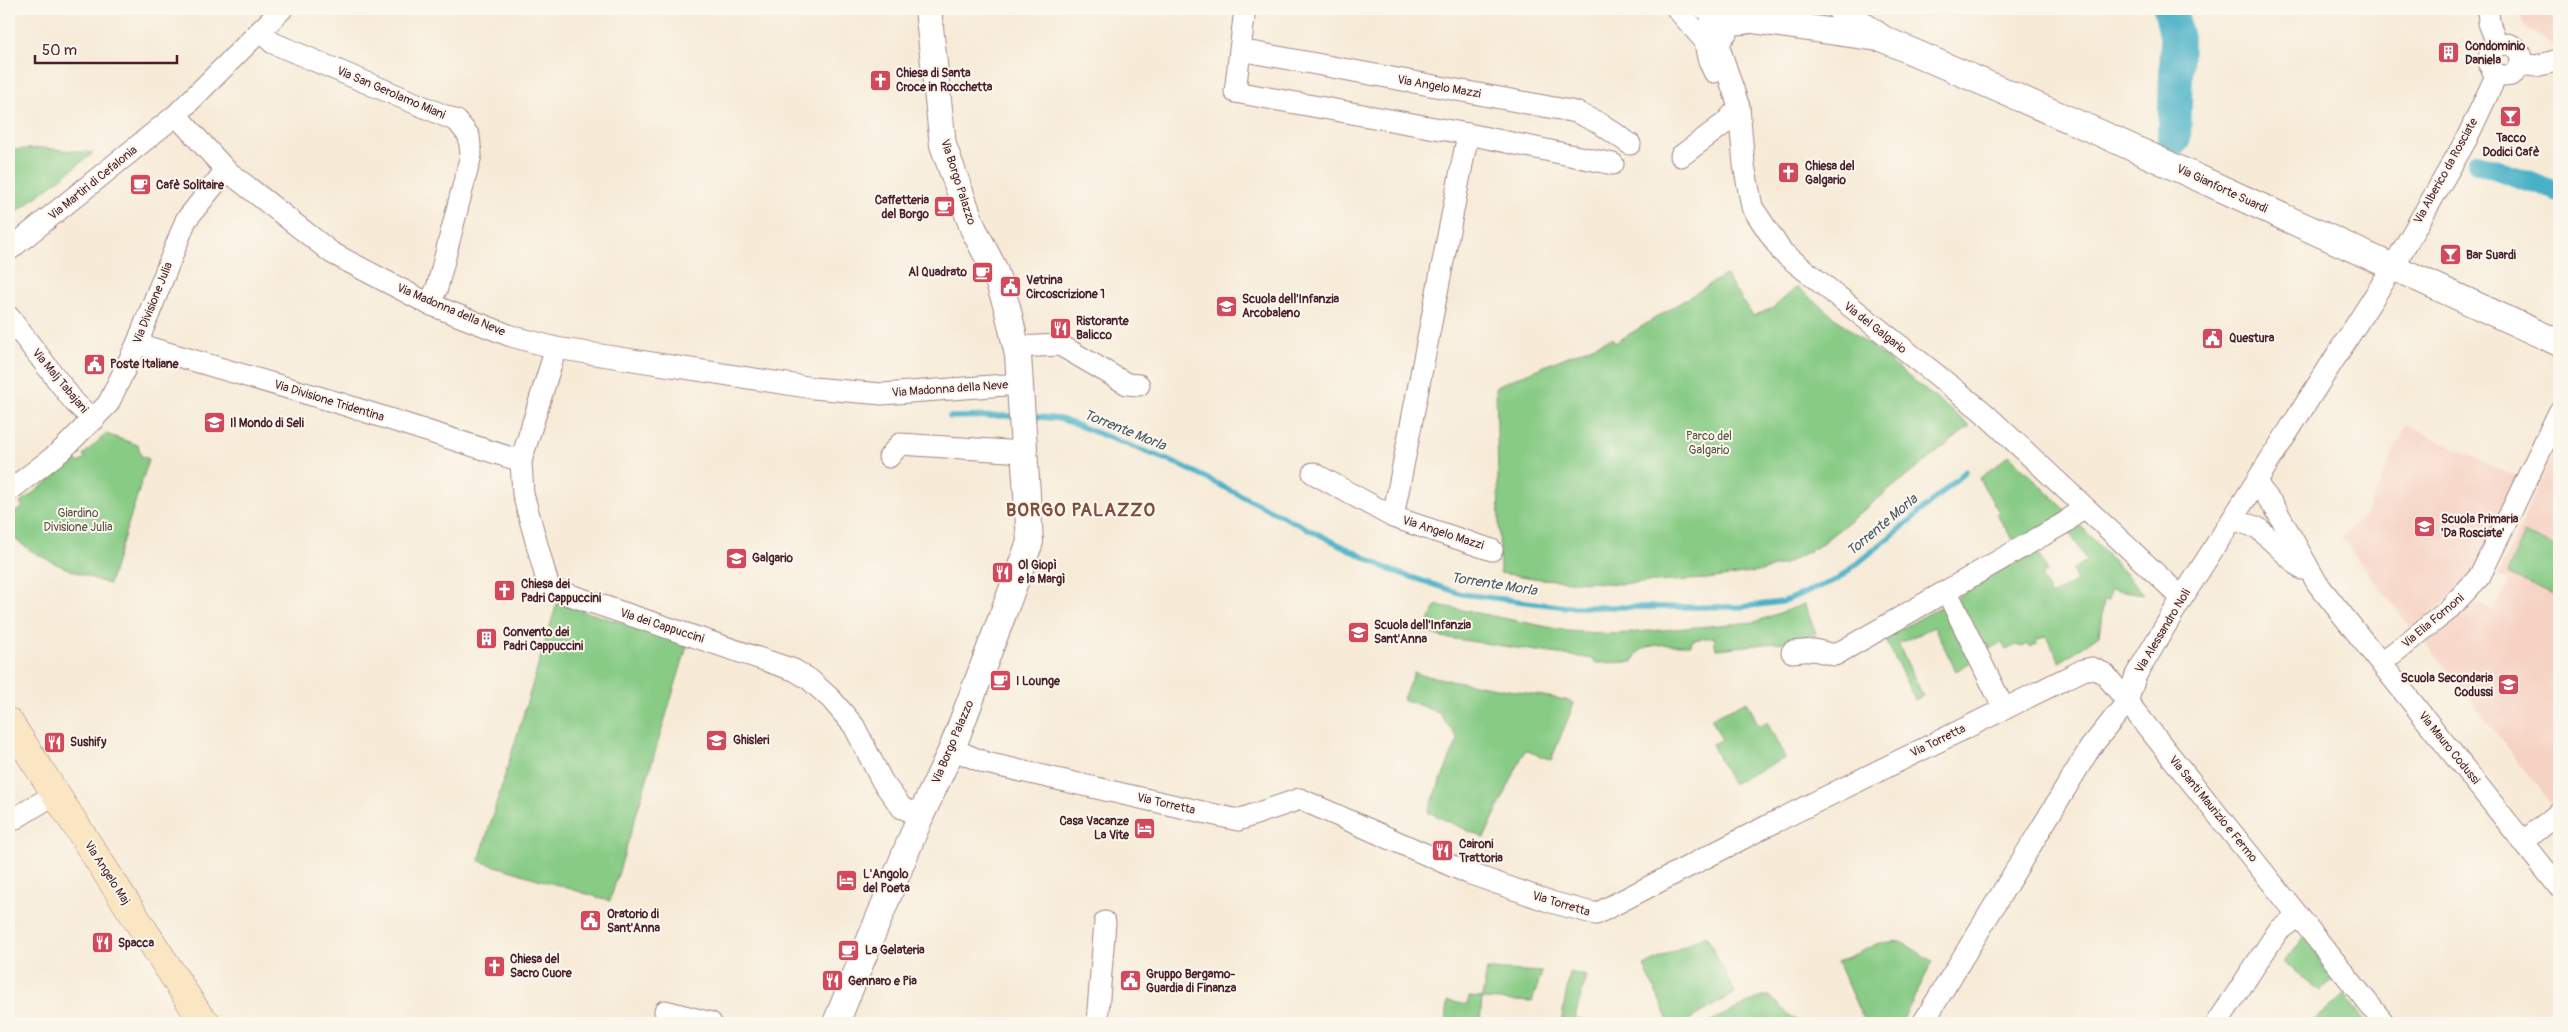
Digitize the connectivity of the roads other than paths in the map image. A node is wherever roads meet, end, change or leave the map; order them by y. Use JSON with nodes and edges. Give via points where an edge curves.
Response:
{"nodes":[{"id":1,"x":282,"y":9,"type":"edge"},
{"id":2,"x":928,"y":9,"type":"edge"},
{"id":3,"x":1245,"y":9,"type":"edge"},
{"id":4,"x":1677,"y":9,"type":"edge"},
{"id":5,"x":1840,"y":9,"type":"edge"},
{"id":6,"x":2488,"y":9,"type":"edge"},
{"id":7,"x":1731,"y":13,"type":"edge"},
{"id":8,"x":260,"y":31,"type":"junction"},
{"id":9,"x":1883,"y":39,"type":"junction"},
{"id":10,"x":1704,"y":40,"type":"junction"},
{"id":11,"x":2498,"y":46,"type":"junction"},
{"id":12,"x":1240,"y":50,"type":"junction"},
{"id":13,"x":2559,"y":60,"type":"edge"},
{"id":14,"x":2520,"y":64,"type":"junction"},
{"id":15,"x":2497,"y":74,"type":"junction"},
{"id":16,"x":1739,"y":107,"type":"junction"},
{"id":17,"x":176,"y":115,"type":"junction"},
{"id":18,"x":1468,"y":134,"type":"junction"},
{"id":19,"x":1630,"y":144,"type":"dead end"},
{"id":20,"x":1681,"y":156,"type":"dead end"},
{"id":21,"x":1613,"y":164,"type":"dead end"},
{"id":22,"x":226,"y":170,"type":"junction"},
{"id":23,"x":9,"y":250,"type":"edge"},
{"id":24,"x":2393,"y":267,"type":"junction"},
{"id":25,"x":429,"y":304,"type":"junction"},
{"id":26,"x":9,"y":317,"type":"edge"},
{"id":27,"x":2559,"y":343,"type":"edge"},
{"id":28,"x":137,"y":344,"type":"junction"},
{"id":29,"x":1016,"y":347,"type":"junction"},
{"id":30,"x":556,"y":348,"type":"junction"},
{"id":31,"x":1139,"y":385,"type":"dead end"},
{"id":32,"x":1020,"y":388,"type":"junction"},
{"id":33,"x":2559,"y":412,"type":"edge"},
{"id":34,"x":94,"y":420,"type":"junction"},
{"id":35,"x":1023,"y":446,"type":"junction"},
{"id":36,"x":889,"y":457,"type":"dead end"},
{"id":37,"x":521,"y":461,"type":"junction"},
{"id":38,"x":1313,"y":473,"type":"dead end"},
{"id":39,"x":2256,"y":484,"type":"junction"},
{"id":40,"x":9,"y":491,"type":"edge"},
{"id":41,"x":2083,"y":507,"type":"junction"},
{"id":42,"x":1393,"y":517,"type":"junction"},
{"id":43,"x":2233,"y":519,"type":"junction"},
{"id":44,"x":1492,"y":550,"type":"dead end"},
{"id":45,"x":2317,"y":583,"type":"junction"},
{"id":46,"x":1947,"y":592,"type":"junction"},
{"id":47,"x":2182,"y":598,"type":"junction"},
{"id":48,"x":1792,"y":652,"type":"dead end"},
{"id":49,"x":2381,"y":663,"type":"junction"},
{"id":50,"x":2126,"y":702,"type":"junction"},
{"id":51,"x":2004,"y":709,"type":"junction"},
{"id":52,"x":9,"y":722,"type":"edge"},
{"id":53,"x":952,"y":749,"type":"junction"},
{"id":54,"x":56,"y":794,"type":"junction"},
{"id":55,"x":2559,"y":813,"type":"edge"},
{"id":56,"x":921,"y":815,"type":"junction"},
{"id":57,"x":9,"y":822,"type":"edge"},
{"id":58,"x":2524,"y":841,"type":"junction"},
{"id":59,"x":2559,"y":887,"type":"edge"},
{"id":60,"x":2298,"y":916,"type":"junction"},
{"id":61,"x":1105,"y":922,"type":"dead end"},
{"id":62,"x":665,"y":1011,"type":"dead end"},
{"id":63,"x":201,"y":1021,"type":"edge"},
{"id":64,"x":711,"y":1023,"type":"edge"},
{"id":65,"x":836,"y":1023,"type":"edge"},
{"id":66,"x":1097,"y":1023,"type":"edge"},
{"id":67,"x":1923,"y":1023,"type":"edge"},
{"id":68,"x":2217,"y":1023,"type":"edge"},
{"id":69,"x":2384,"y":1023,"type":"edge"}],
"edges":[{"from":1,"to":8,"type":"street"},
{"from":2,"to":29,"type":"street","name":"Via Borgo Palazzo","via":[[943,145],[973,228],[994,269]]},
{"from":3,"to":12,"type":"street"},
{"from":4,"to":10,"type":"street"},
{"from":5,"to":9,"type":"street","name":"Via Gianforte Suardi"},
{"from":6,"to":11,"type":"street","via":[[2489,23]]},
{"from":7,"to":9,"type":"street","name":"Via Gianforte Suardi"},
{"from":7,"to":10,"type":"street"},
{"from":7,"to":16,"type":"street","name":"Via del Galgario","via":[[1720,41],[1720,50]]},
{"from":8,"to":17,"type":"street"},
{"from":8,"to":25,"type":"street","name":"Via San Gerolamo Miani","via":[[273,43],[457,121],[469,136],[471,155],[437,288]]},
{"from":9,"to":24,"type":"street","name":"Via Gianforte Suardi"},
{"from":10,"to":16,"type":"street","via":[[1713,71]]},
{"from":11,"to":14,"type":"street","via":[[2512,46],[2520,57]]},
{"from":11,"to":15,"type":"street","via":[[2489,56],[2489,63]]},
{"from":12,"to":18,"type":"street","via":[[1234,92]]},
{"from":12,"to":19,"type":"street","name":"Via Angelo Mazzi","via":[[1576,112]]},
{"from":13,"to":14,"type":"street","via":[[2536,66]]},
{"from":14,"to":15,"type":"street","via":[[2511,74]]},
{"from":15,"to":24,"type":"street","name":"Via Alberico da Rosciate","via":[[2466,140]]},
{"from":16,"to":20,"type":"street","via":[[1725,123]]},
{"from":16,"to":41,"type":"street","name":"Via del Galgario","via":[[1744,166],[1752,207],[1782,252],[1982,411]]},
{"from":17,"to":22,"type":"street","name":"Via Madonna della Neve"},
{"from":17,"to":23,"type":"street","name":"Via Martiri di Cefalonia"},
{"from":18,"to":21,"type":"street"},
{"from":18,"to":42,"type":"street","name":"Via Angelo Mazzi"},
{"from":22,"to":25,"type":"street","name":"Via Madonna della Neve","via":[[332,253]]},
{"from":22,"to":28,"type":"street","name":"Via Divisione Julia","via":[[186,220]]},
{"from":24,"to":27,"type":"street","name":"Via Gianforte Suardi"},
{"from":24,"to":39,"type":"street","name":"Via Alessandro Noli"},
{"from":25,"to":30,"type":"street","name":"Via Madonna della Neve","via":[[511,336]]},
{"from":26,"to":34,"type":"street","name":"Via Malj Tabajani","via":[[75,403]]},
{"from":28,"to":34,"type":"street","name":"Via Divisione Julia","via":[[108,404]]},
{"from":28,"to":37,"type":"street","name":"Via Divisione Tridentina"},
{"from":29,"to":31,"type":"street","via":[[1060,345],[1128,384]]},
{"from":29,"to":32,"type":"street","name":"Via Borgo Palazzo"},
{"from":30,"to":32,"type":"street","name":"Via Madonna della Neve","via":[[813,388],[882,394]]},
{"from":30,"to":37,"type":"street","name":"Via dei Cappuccini"},
{"from":32,"to":35,"type":"street","name":"Via Borgo Palazzo"},
{"from":33,"to":49,"type":"street","name":"Via Elia Fornoni","via":[[2480,576],[2446,612]]},
{"from":34,"to":40,"type":"street","name":"Via Divisione Julia","via":[[61,451]]},
{"from":35,"to":36,"type":"street","via":[[900,444]]},
{"from":35,"to":53,"type":"street","name":"Via Borgo Palazzo","via":[[1030,542]]},
{"from":37,"to":56,"type":"street","name":"Via dei Cappuccini","via":[[523,494],[549,588],[786,667],[809,678],[854,726],[882,781],[902,808]]},
{"from":38,"to":42,"type":"street","name":"Via Angelo Mazzi"},
{"from":39,"to":43,"type":"street","name":"Via Alessandro Noli"},
{"from":39,"to":45,"type":"street","name":"Via Mauro Codussi","via":[[2274,506]]},
{"from":41,"to":46,"type":"street","via":[[2066,522]]},
{"from":41,"to":47,"type":"street","name":"Via del Galgario"},
{"from":42,"to":44,"type":"street","name":"Via Angelo Mazzi"},
{"from":43,"to":45,"type":"street","via":[[2258,528]]},
{"from":43,"to":47,"type":"street","name":"Via Alessandro Noli"},
{"from":45,"to":49,"type":"street","name":"Via Mauro Codussi"},
{"from":46,"to":48,"type":"street","via":[[1835,656],[1814,650]]},
{"from":46,"to":51,"type":"street"},
{"from":47,"to":50,"type":"street","name":"Via Alessandro Noli","via":[[2136,675]]},
{"from":49,"to":58,"type":"street","name":"Via Mauro Codussi"},
{"from":50,"to":51,"type":"street","name":"Via Torretta","via":[[2105,674],[2092,668]]},
{"from":50,"to":60,"type":"street","name":"Via Santi Maurizio e Fermo"},
{"from":50,"to":67,"type":"street","name":"Via Alessandro Noli","via":[[2090,748]]},
{"from":51,"to":53,"type":"street","name":"Via Torretta","via":[[1596,914],[1468,873],[1300,799],[1238,820],[986,763]]},
{"from":52,"to":54,"type":"main road","name":"Via Angelo Maj"},
{"from":53,"to":56,"type":"street","name":"Via Borgo Palazzo"},
{"from":54,"to":57,"type":"street"},
{"from":54,"to":63,"type":"main road","name":"Via Angelo Maj"},
{"from":55,"to":58,"type":"street"},
{"from":56,"to":65,"type":"street","name":"Via Borgo Palazzo"},
{"from":58,"to":59,"type":"street","name":"Via Mauro Codussi"},
{"from":60,"to":68,"type":"street","via":[[2278,931]]},
{"from":60,"to":69,"type":"street","name":"Via Santi Maurizio e Fermo"},
{"from":61,"to":66,"type":"street"},
{"from":62,"to":64,"type":"street"}]}
